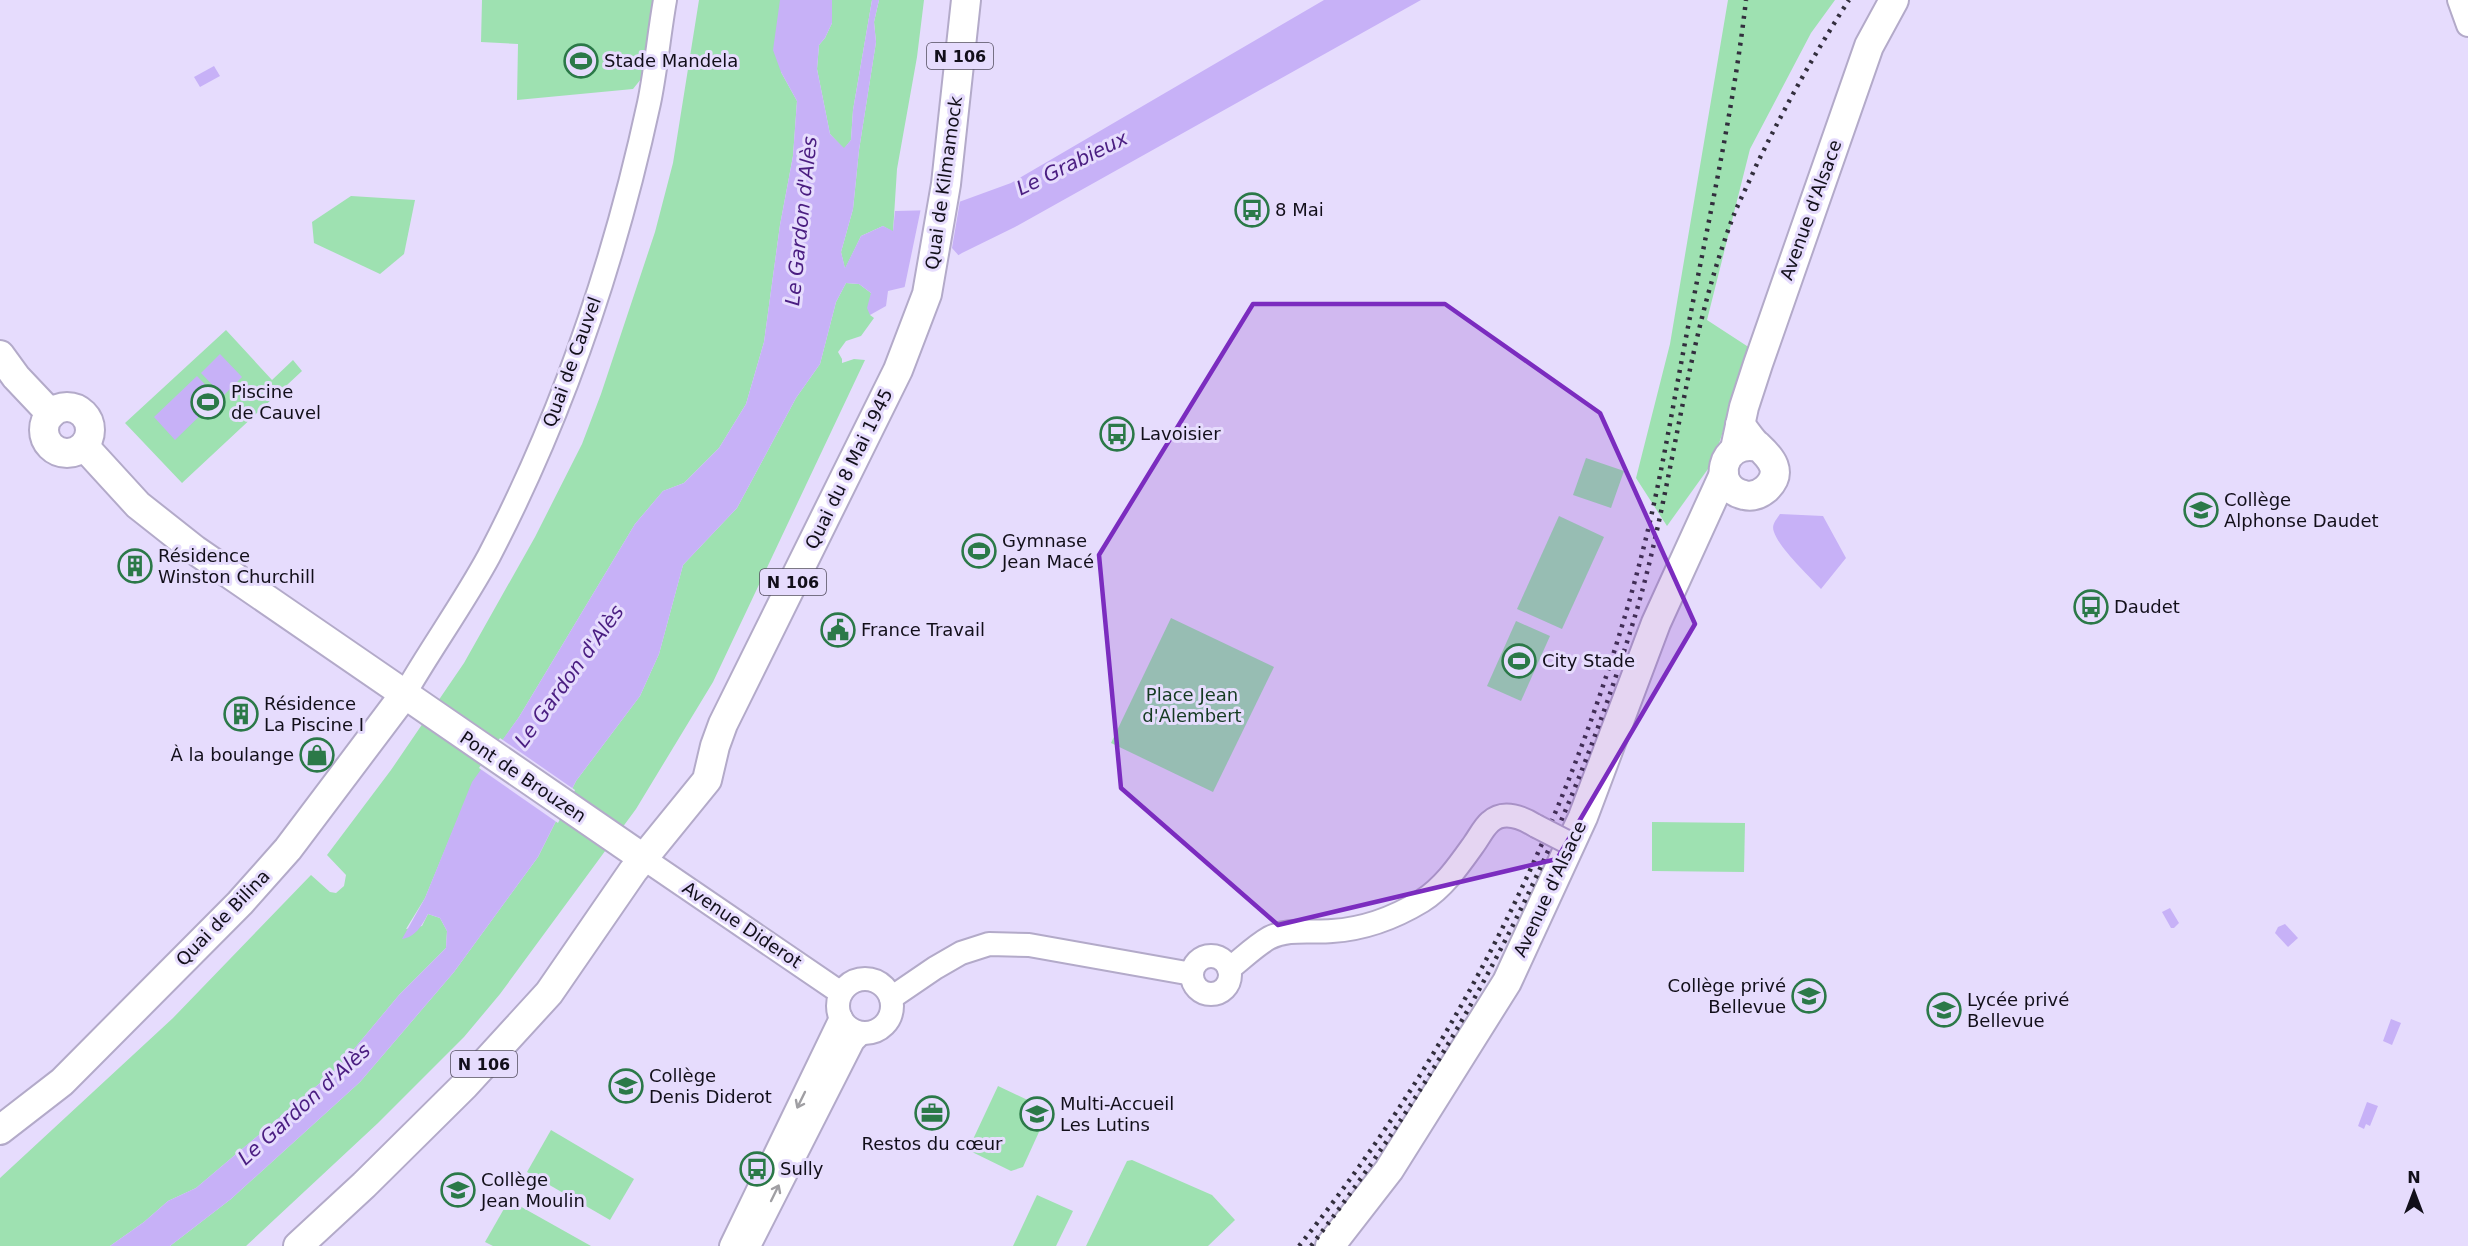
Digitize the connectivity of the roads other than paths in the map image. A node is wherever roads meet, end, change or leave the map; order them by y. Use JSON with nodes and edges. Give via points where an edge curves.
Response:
{"nodes":[{"id":1,"x":665,"y":0,"type":"edge"},
{"id":2,"x":966,"y":0,"type":"edge"},
{"id":3,"x":1894,"y":0,"type":"edge"},
{"id":4,"x":2459,"y":0,"type":"edge"},
{"id":5,"x":2468,"y":25,"type":"edge"},
{"id":6,"x":928,"y":287,"type":"joint"},
{"id":7,"x":0,"y":355,"type":"edge"},
{"id":8,"x":1744,"y":440,"type":"junction"},
{"id":9,"x":1723,"y":489,"type":"junction"},
{"id":10,"x":341,"y":651,"type":"junction"},
{"id":11,"x":411,"y":700,"type":"junction"},
{"id":12,"x":372,"y":737,"type":"junction"},
{"id":13,"x":1571,"y":844,"type":"junction"},
{"id":14,"x":633,"y":852,"type":"junction"},
{"id":15,"x":841,"y":993,"type":"junction"},
{"id":16,"x":891,"y":998,"type":"junction"},
{"id":17,"x":841,"y":1018,"type":"junction"},
{"id":18,"x":861,"y":1033,"type":"junction"},
{"id":19,"x":6,"y":1129,"type":"edge"},
{"id":20,"x":298,"y":1246,"type":"edge"},
{"id":21,"x":731,"y":1246,"type":"edge"},
{"id":22,"x":749,"y":1246,"type":"edge"},
{"id":23,"x":1330,"y":1246,"type":"edge"}],
"edges":[{"from":1,"to":11,"type":"street","name":"Quai de Cauvel","via":[[649,101],[626,196],[580,348],[561,399],[488,556]]},
{"from":2,"to":6,"type":"main road","name":"Quai de Kilmamock","number":"N 106","via":[[944,198]]},
{"from":3,"to":8,"type":"main road","name":"Avenue d'Alsace","via":[[1869,46],[1779,300],[1744,407]]},
{"from":4,"to":5,"type":"street"},
{"from":6,"to":14,"type":"main road","name":"Quai du 8 Mai 1945","number":"N 106","via":[[898,370],[723,724],[707,780]]},
{"from":7,"to":10,"type":"main road","name":"Pont de Brouzen","via":[[51,414],[44,432],[53,448],[66,453],[84,446],[138,505],[195,550]]},
{"from":8,"to":9,"type":"main road","name":"Avenue d'Alsace","via":[[1726,460]]},
{"from":8,"to":9,"type":"main road","via":[[1770,456],[1772,479],[1763,491],[1750,496]]},
{"from":9,"to":13,"type":"main road","name":"Avenue d'Alsace","via":[[1656,623]]},
{"from":10,"to":11,"type":"main road","name":"Pont de Brouzen"},
{"from":10,"to":12,"type":"main road","via":[[371,694]]},
{"from":11,"to":12,"type":"main road","name":"Quai de Bilina"},
{"from":11,"to":14,"type":"main road","name":"Pont de Brouzen"},
{"from":12,"to":19,"type":"main road","name":"Quai de Bilina","via":[[288,849],[240,903],[62,1082]]},
{"from":13,"to":16,"type":"street","bridge":true,"via":[[1520,816],[1491,821],[1455,871],[1430,896],[1371,925],[1298,931],[1269,938],[1229,969],[1226,987],[1215,994],[1197,989],[1192,974],[1029,945],[989,944],[961,953]]},
{"from":13,"to":23,"type":"main road","name":"Avenue d'Alsace","via":[[1507,982],[1389,1170]]},
{"from":14,"to":15,"type":"street","name":"Avenue Diderot"},
{"from":14,"to":20,"type":"main road","number":"N 106","via":[[549,993],[464,1086]]},
{"from":15,"to":16,"type":"street","via":[[850,984],[872,980],[885,988]]},
{"from":15,"to":17,"type":"street"},
{"from":16,"to":18,"type":"street","via":[[892,1012],[886,1024]]},
{"from":17,"to":18,"type":"street","via":[[849,1028]]},
{"from":17,"to":21,"type":"street","one_way":true},
{"from":22,"to":18,"type":"street","one_way":true,"via":[[815,1113]]}]}
